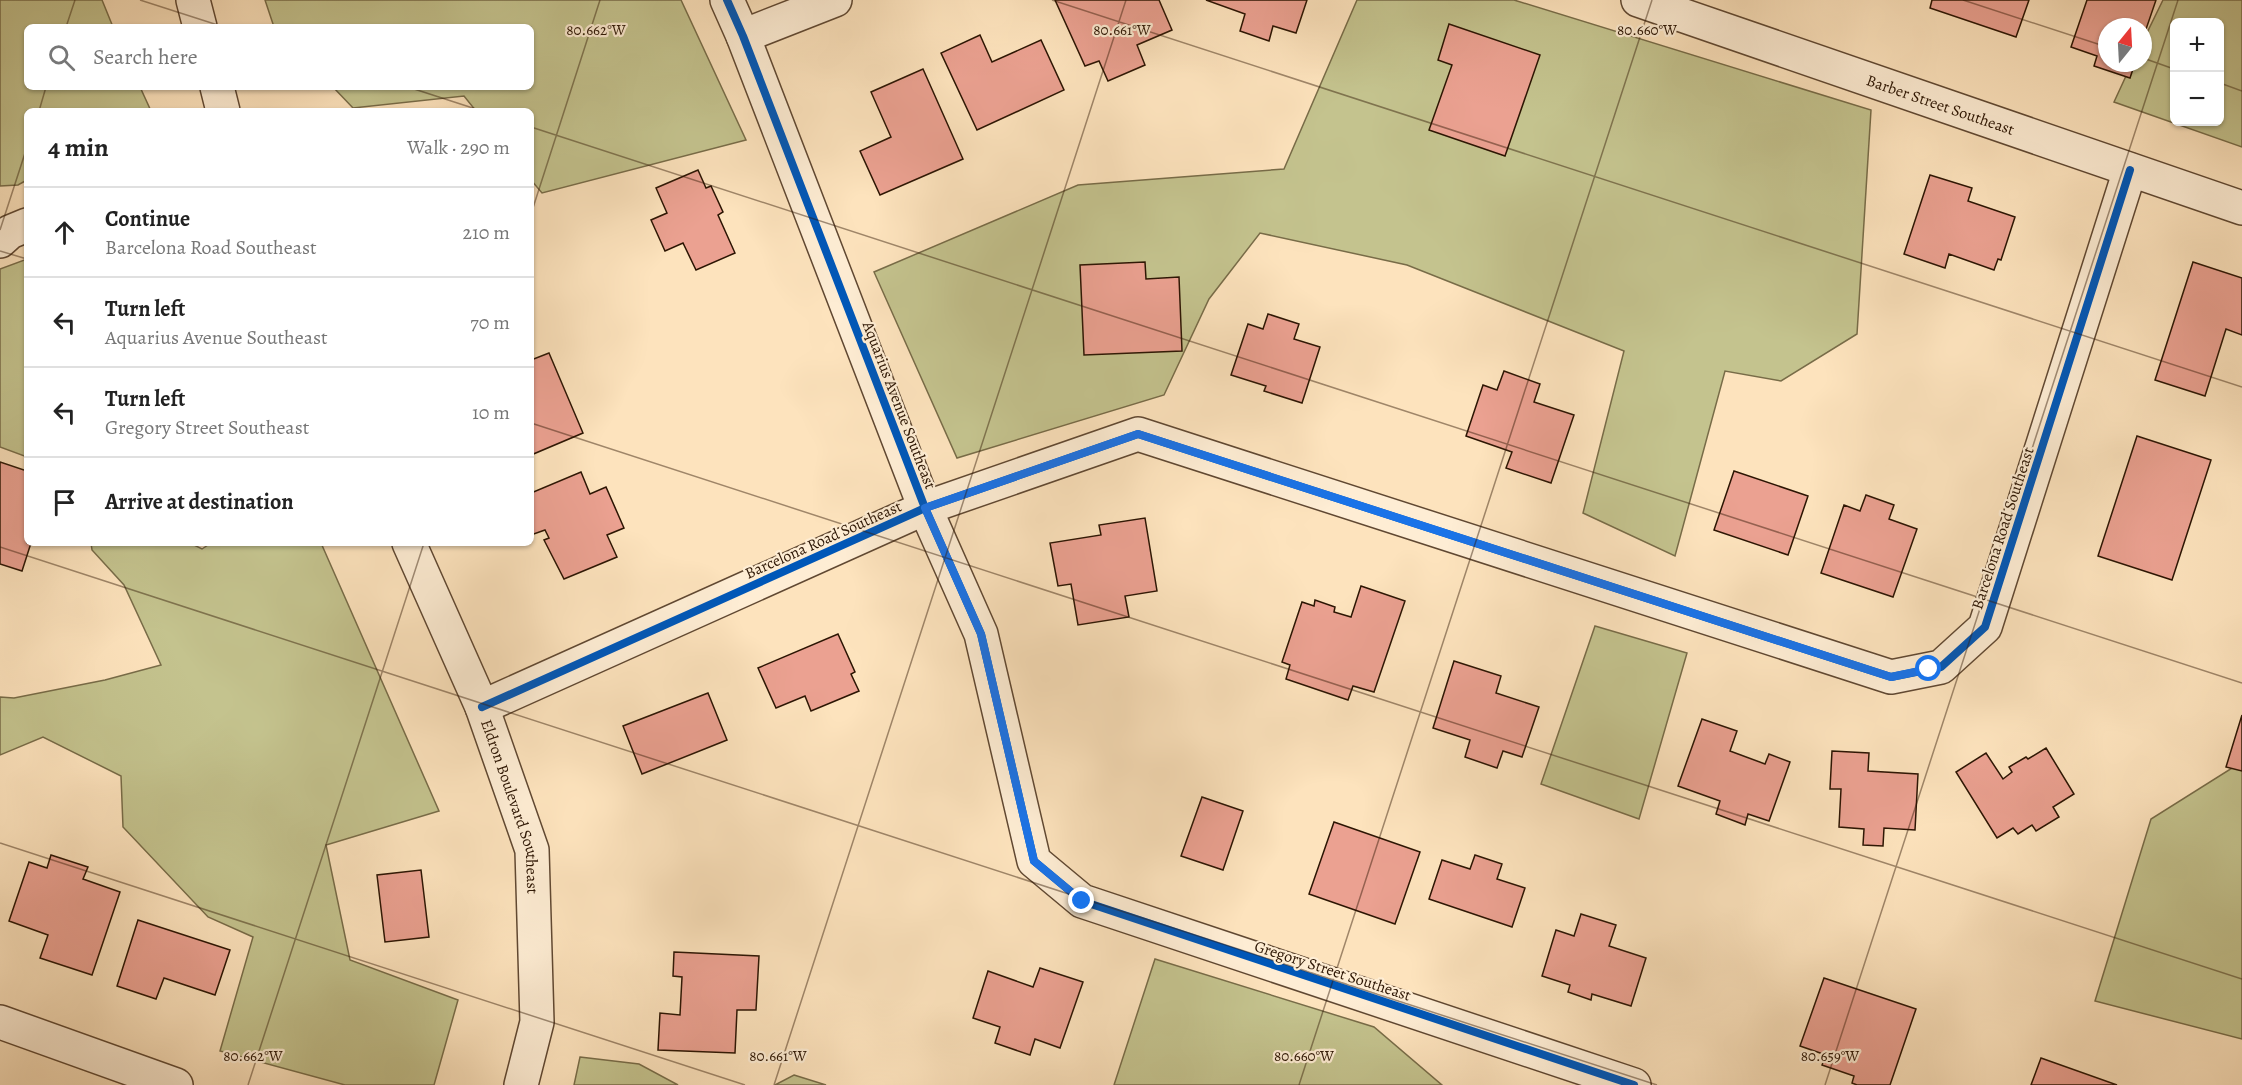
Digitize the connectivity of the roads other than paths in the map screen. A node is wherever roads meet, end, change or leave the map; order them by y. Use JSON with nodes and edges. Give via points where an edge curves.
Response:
{"nodes":[{"id":1,"x":193,"y":0,"type":"edge"},
{"id":2,"x":727,"y":0,"type":"edge"},
{"id":3,"x":835,"y":0,"type":"edge"},
{"id":4,"x":1638,"y":0,"type":"edge"},
{"id":5,"x":200,"y":24,"type":"edge"},
{"id":6,"x":743,"y":36,"type":"junction"},
{"id":7,"x":217,"y":90,"type":"edge"},
{"id":8,"x":222,"y":108,"type":"edge"},
{"id":9,"x":2130,"y":170,"type":"junction"},
{"id":10,"x":2242,"y":208,"type":"edge"},
{"id":11,"x":24,"y":226,"type":"edge"},
{"id":12,"x":0,"y":241,"type":"edge"},
{"id":13,"x":925,"y":508,"type":"junction"},
{"id":14,"x":410,"y":546,"type":"edge"},
{"id":15,"x":482,"y":707,"type":"junction"},
{"id":16,"x":1034,"y":861,"type":"joint"},
{"id":17,"x":0,"y":1022,"type":"edge"},
{"id":18,"x":176,"y":1085,"type":"edge"},
{"id":19,"x":521,"y":1085,"type":"edge"},
{"id":20,"x":1634,"y":1085,"type":"edge"}],
"edges":[{"from":1,"to":5,"type":"street"},
{"from":2,"to":6,"type":"street","name":"Aquarius Avenue Southeast"},
{"from":3,"to":6,"type":"street"},
{"from":4,"to":9,"type":"street","name":"Barber Street Southeast"},
{"from":6,"to":13,"type":"street","name":"Aquarius Avenue Southeast"},
{"from":7,"to":8,"type":"street"},
{"from":9,"to":10,"type":"street","name":"Barber Street Southeast"},
{"from":9,"to":13,"type":"street","name":"Barcelona Road Southeast","via":[[1985,627],[1941,667],[1891,677],[1138,434]]},
{"from":11,"to":12,"type":"street"},
{"from":13,"to":15,"type":"street","name":"Barcelona Road Southeast"},
{"from":13,"to":16,"type":"street","name":"Aquarius Avenue Southeast","via":[[981,634]]},
{"from":14,"to":15,"type":"street","name":"Eldron Boulevard Southeast"},
{"from":15,"to":19,"type":"street","name":"Eldron Boulevard Southeast","via":[[532,850],[537,1022]]},
{"from":16,"to":20,"type":"street","name":"Gregory Street Southeast","via":[[1082,901]]},
{"from":17,"to":18,"type":"street"}]}
